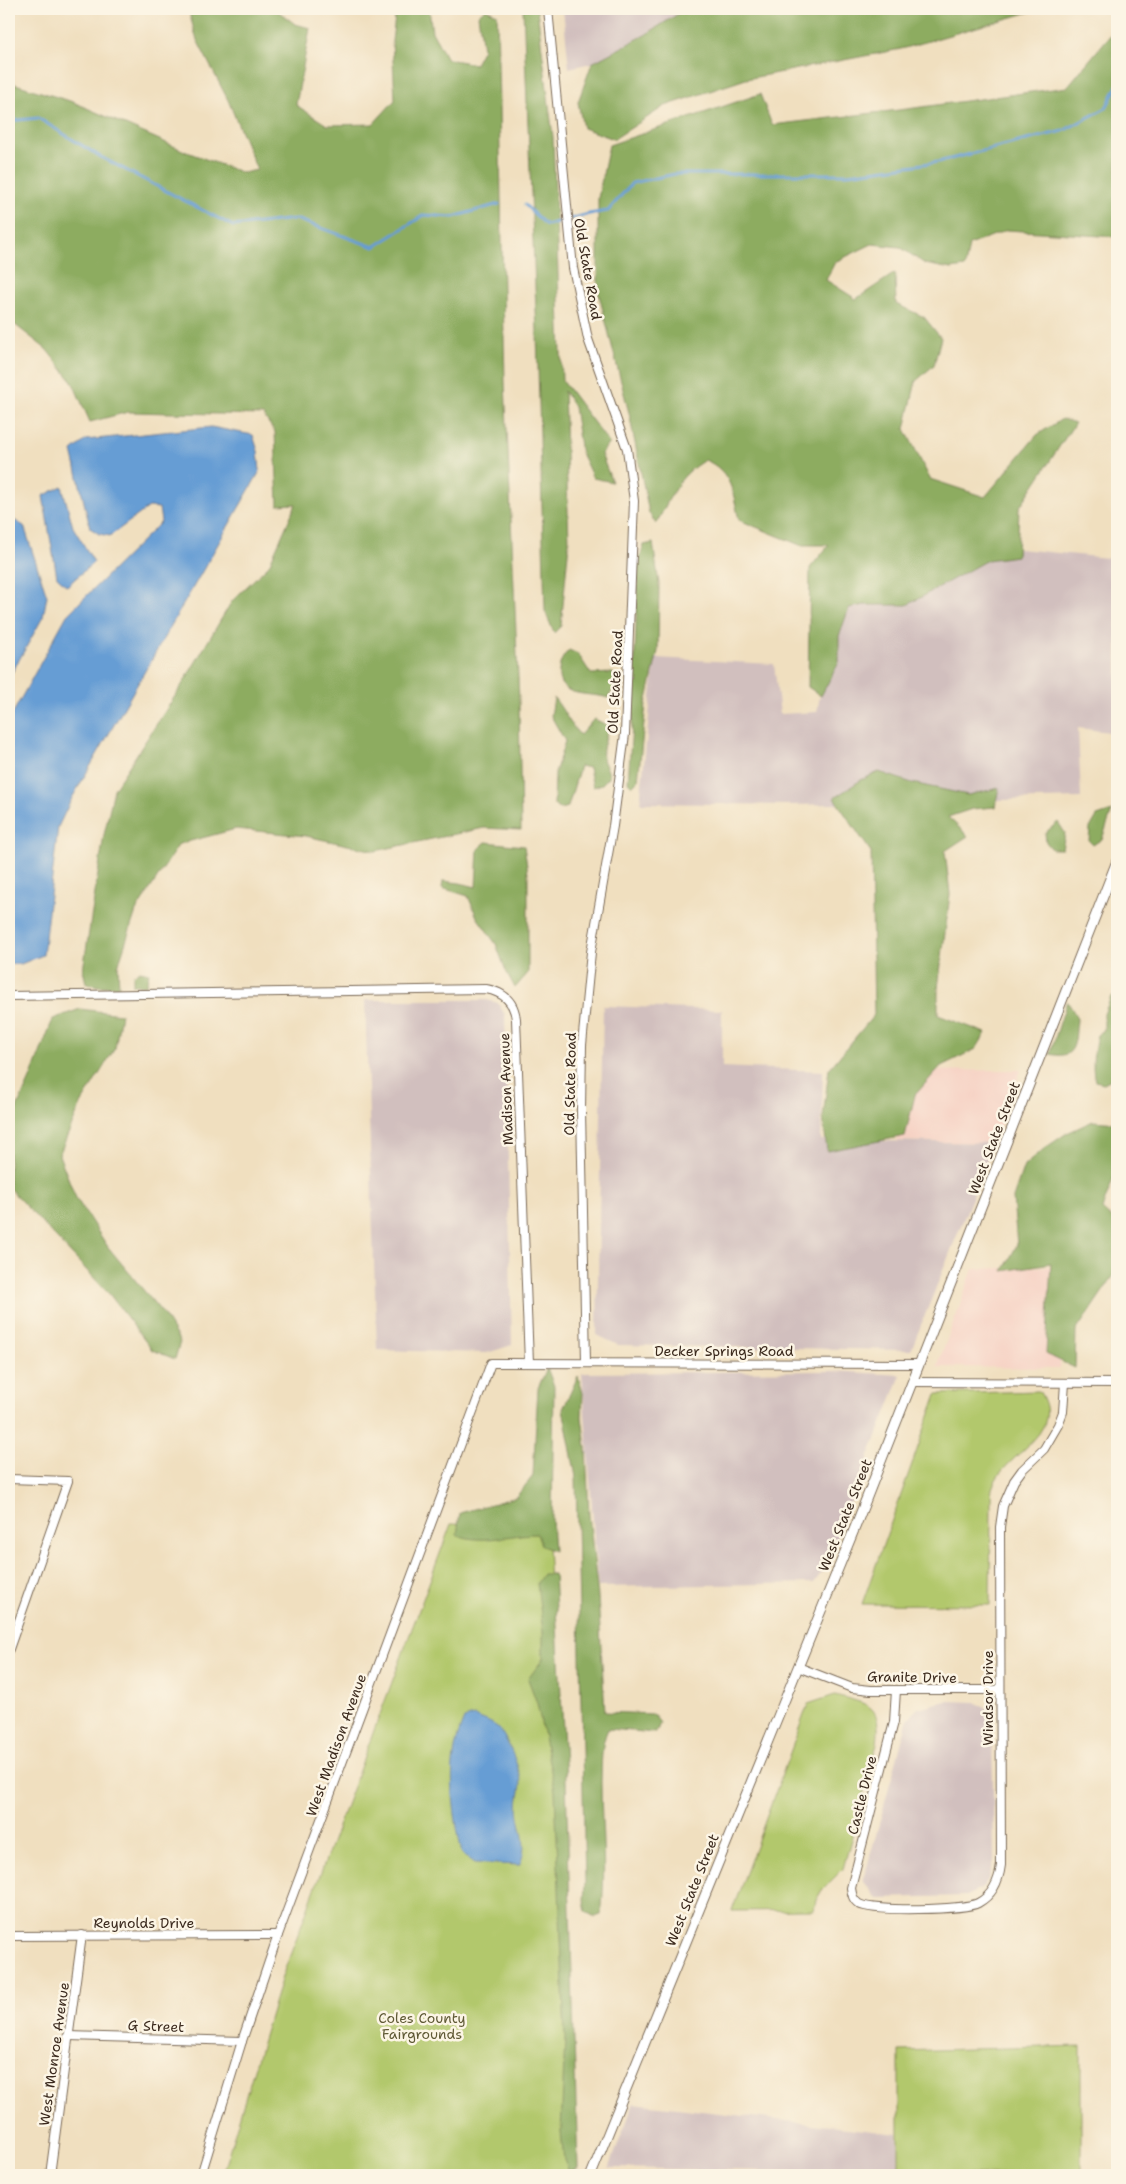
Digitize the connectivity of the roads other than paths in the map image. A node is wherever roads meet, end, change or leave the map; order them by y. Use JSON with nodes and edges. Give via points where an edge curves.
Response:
{"nodes":[{"id":1,"x":548,"y":9,"type":"edge"},
{"id":2,"x":1117,"y":861,"type":"edge"},
{"id":3,"x":9,"y":996,"type":"edge"},
{"id":4,"x":529,"y":1363,"type":"junction"},
{"id":5,"x":586,"y":1363,"type":"junction"},
{"id":6,"x":920,"y":1364,"type":"junction"},
{"id":7,"x":912,"y":1382,"type":"junction"},
{"id":8,"x":1065,"y":1383,"type":"junction"},
{"id":9,"x":1117,"y":1383,"type":"edge"},
{"id":10,"x":9,"y":1479,"type":"edge"},
{"id":11,"x":9,"y":1648,"type":"edge"},
{"id":12,"x":798,"y":1667,"type":"junction"},
{"id":13,"x":896,"y":1690,"type":"junction"},
{"id":14,"x":1000,"y":1690,"type":"junction"},
{"id":15,"x":858,"y":1904,"type":"joint"},
{"id":16,"x":82,"y":1935,"type":"junction"},
{"id":17,"x":9,"y":1936,"type":"edge"},
{"id":18,"x":278,"y":1936,"type":"junction"},
{"id":19,"x":68,"y":2036,"type":"junction"},
{"id":20,"x":242,"y":2042,"type":"junction"},
{"id":21,"x":50,"y":2175,"type":"edge"},
{"id":22,"x":201,"y":2175,"type":"edge"},
{"id":23,"x":591,"y":2175,"type":"edge"}],
"edges":[{"from":1,"to":5,"type":"street","name":"Old State Road","via":[[565,200],[580,305],[627,449],[634,500],[625,734],[616,808],[591,952],[582,1045]]},
{"from":2,"to":6,"type":"street","name":"West State Street"},
{"from":3,"to":4,"type":"street","name":"Madison Avenue","via":[[486,989],[503,994],[513,1006],[516,1019]]},
{"from":4,"to":5,"type":"street","name":"Decker Springs Road"},
{"from":4,"to":18,"type":"street","name":"West Madison Avenue","via":[[491,1363]]},
{"from":5,"to":6,"type":"street","name":"Decker Springs Road"},
{"from":6,"to":7,"type":"street","name":"West State Street"},
{"from":7,"to":8,"type":"street"},
{"from":7,"to":12,"type":"street","name":"West State Street"},
{"from":8,"to":9,"type":"street"},
{"from":8,"to":14,"type":"street","name":"Windsor Drive","via":[[1063,1412],[1052,1437],[1014,1481],[1003,1506],[1000,1527]]},
{"from":10,"to":11,"type":"street","via":[[68,1481]]},
{"from":12,"to":13,"type":"street","name":"Granite Drive","via":[[852,1688]]},
{"from":12,"to":23,"type":"street","name":"West State Street"},
{"from":13,"to":14,"type":"street","name":"Granite Drive"},
{"from":13,"to":15,"type":"street","name":"Castle Drive","via":[[894,1722],[851,1888],[852,1897]]},
{"from":14,"to":15,"type":"street","name":"Windsor Drive","via":[[1001,1865],[991,1892],[976,1904],[958,1908],[875,1909]]},
{"from":16,"to":17,"type":"street","name":"Reynolds Drive"},
{"from":16,"to":18,"type":"street","name":"Reynolds Drive"},
{"from":16,"to":19,"type":"street","name":"West Monroe Avenue"},
{"from":18,"to":20,"type":"street","name":"West Madison Avenue"},
{"from":19,"to":20,"type":"street","name":"G Street"},
{"from":19,"to":21,"type":"street","name":"West Monroe Avenue"},
{"from":20,"to":22,"type":"street","name":"West Madison Avenue"}]}
